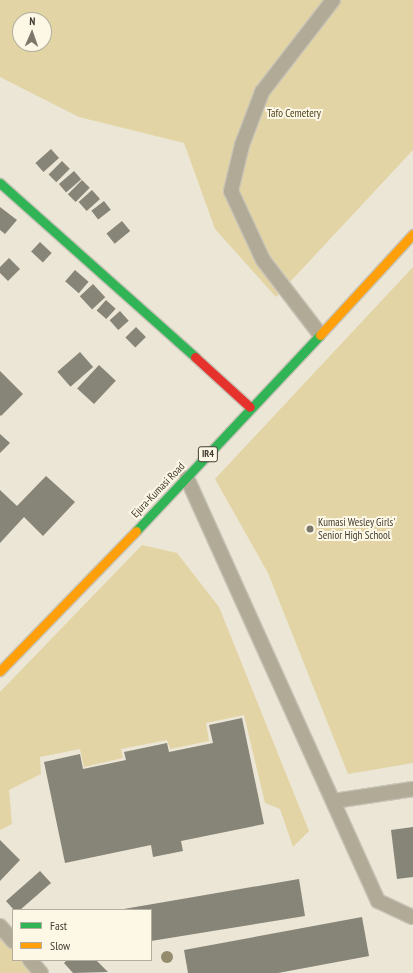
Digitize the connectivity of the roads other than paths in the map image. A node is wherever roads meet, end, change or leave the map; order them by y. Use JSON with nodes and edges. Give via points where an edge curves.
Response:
{"nodes":[{"id":1,"x":333,"y":0,"type":"edge"},
{"id":2,"x":0,"y":183,"type":"edge"},
{"id":3,"x":413,"y":234,"type":"edge"},
{"id":4,"x":319,"y":333,"type":"junction"},
{"id":5,"x":250,"y":407,"type":"junction"},
{"id":6,"x":187,"y":478,"type":"junction"},
{"id":7,"x":0,"y":671,"type":"edge"},
{"id":8,"x":413,"y":789,"type":"edge"},
{"id":9,"x":334,"y":801,"type":"junction"},
{"id":10,"x":413,"y":917,"type":"edge"},
{"id":11,"x":0,"y":926,"type":"edge"},
{"id":12,"x":12,"y":940,"type":"edge"},
{"id":13,"x":31,"y":961,"type":"edge"},
{"id":14,"x":41,"y":973,"type":"edge"}],
"edges":[{"from":1,"to":4,"type":"lane","via":[[262,92],[242,145],[231,191],[263,260]]},
{"from":2,"to":5,"type":"main road"},
{"from":3,"to":4,"type":"main road","name":"Ejura-Kumasi Road","number":"IR4"},
{"from":4,"to":5,"type":"main road","name":"Ejura-Kumasi Road","number":"IR4"},
{"from":5,"to":6,"type":"main road","name":"Ejura-Kumasi Road","number":"IR4"},
{"from":6,"to":7,"type":"main road","name":"Ejura-Kumasi Road","number":"IR4"},
{"from":6,"to":9,"type":"lane"},
{"from":8,"to":9,"type":"lane"},
{"from":9,"to":10,"type":"lane","via":[[378,901]]},
{"from":11,"to":12,"type":"lane"},
{"from":13,"to":14,"type":"lane"}]}
